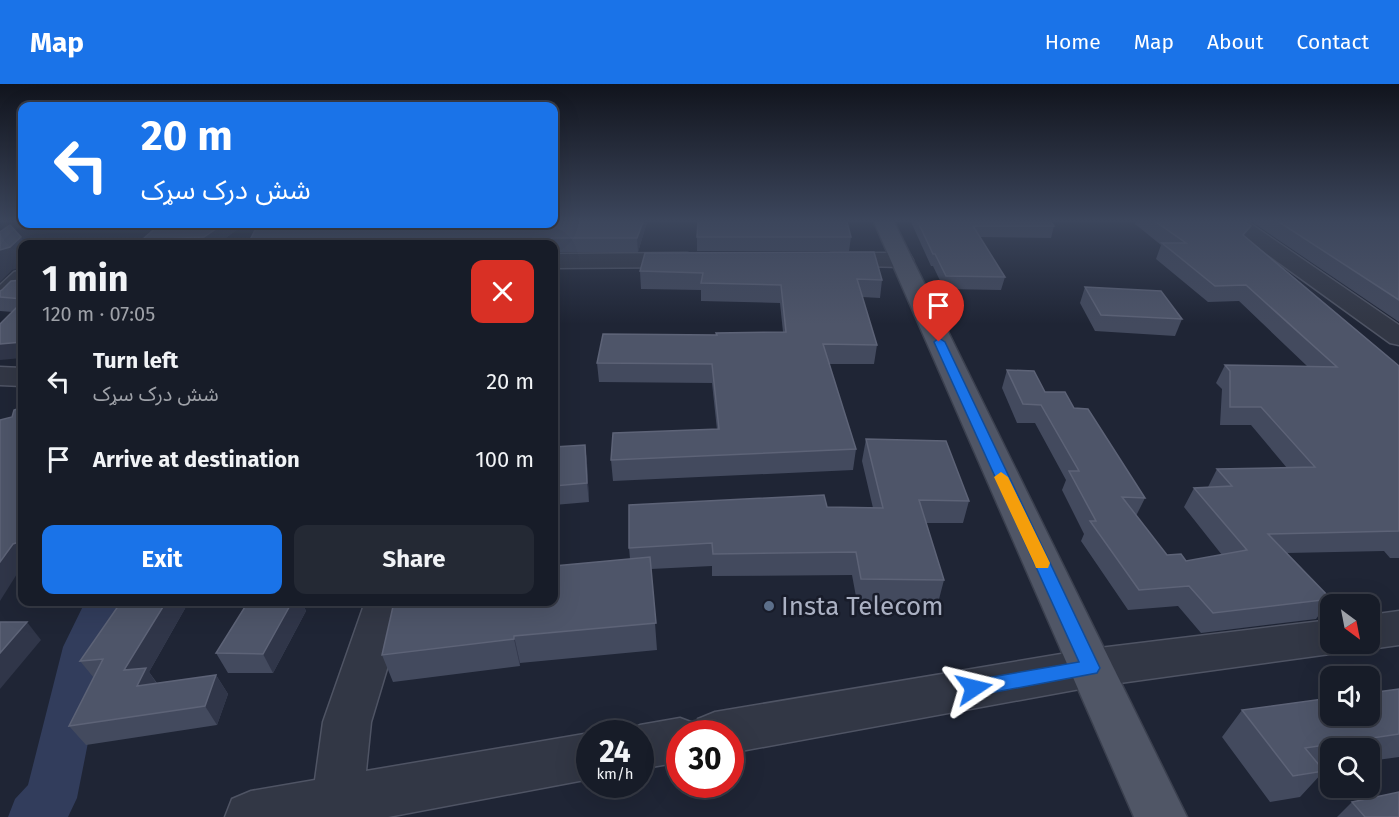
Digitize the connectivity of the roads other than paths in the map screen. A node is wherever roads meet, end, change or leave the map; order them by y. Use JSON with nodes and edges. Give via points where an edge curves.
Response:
{"nodes":[{"id":1,"x":900,"y":256,"type":"edge"},
{"id":2,"x":1284,"y":256,"type":"edge"},
{"id":3,"x":703,"y":260,"type":"edge"},
{"id":4,"x":808,"y":260,"type":"edge"},
{"id":5,"x":902,"y":260,"type":"junction"},
{"id":6,"x":558,"y":261,"type":"edge"},
{"id":7,"x":18,"y":266,"type":"edge"},
{"id":8,"x":0,"y":267,"type":"edge"},
{"id":9,"x":18,"y":281,"type":"edge"},
{"id":10,"x":0,"y":298,"type":"edge"},
{"id":11,"x":1399,"y":337,"type":"edge"},
{"id":12,"x":0,"y":376,"type":"edge"},
{"id":13,"x":18,"y":377,"type":"edge"},
{"id":14,"x":385,"y":606,"type":"edge"},
{"id":15,"x":1399,"y":628,"type":"edge"},
{"id":16,"x":1380,"y":631,"type":"edge"},
{"id":17,"x":1320,"y":638,"type":"edge"},
{"id":18,"x":1091,"y":668,"type":"junction"},
{"id":19,"x":744,"y":729,"type":"edge"},
{"id":20,"x":576,"y":758,"type":"edge"},
{"id":21,"x":339,"y":800,"type":"junction"},
{"id":22,"x":251,"y":817,"type":"edge"},
{"id":23,"x":1161,"y":817,"type":"edge"}],
"edges":[{"from":1,"to":5,"type":"main road"},
{"from":2,"to":11,"type":"street"},
{"from":3,"to":6,"type":"street"},
{"from":4,"to":5,"type":"street"},
{"from":5,"to":18,"type":"main road"},
{"from":7,"to":8,"type":"street"},
{"from":9,"to":10,"type":"street"},
{"from":12,"to":13,"type":"street"},
{"from":14,"to":21,"type":"street","via":[[347,722]]},
{"from":15,"to":16,"type":"street"},
{"from":17,"to":18,"type":"street"},
{"from":18,"to":19,"type":"street"},
{"from":18,"to":23,"type":"main road"},
{"from":20,"to":21,"type":"street"},
{"from":21,"to":22,"type":"street"}]}
